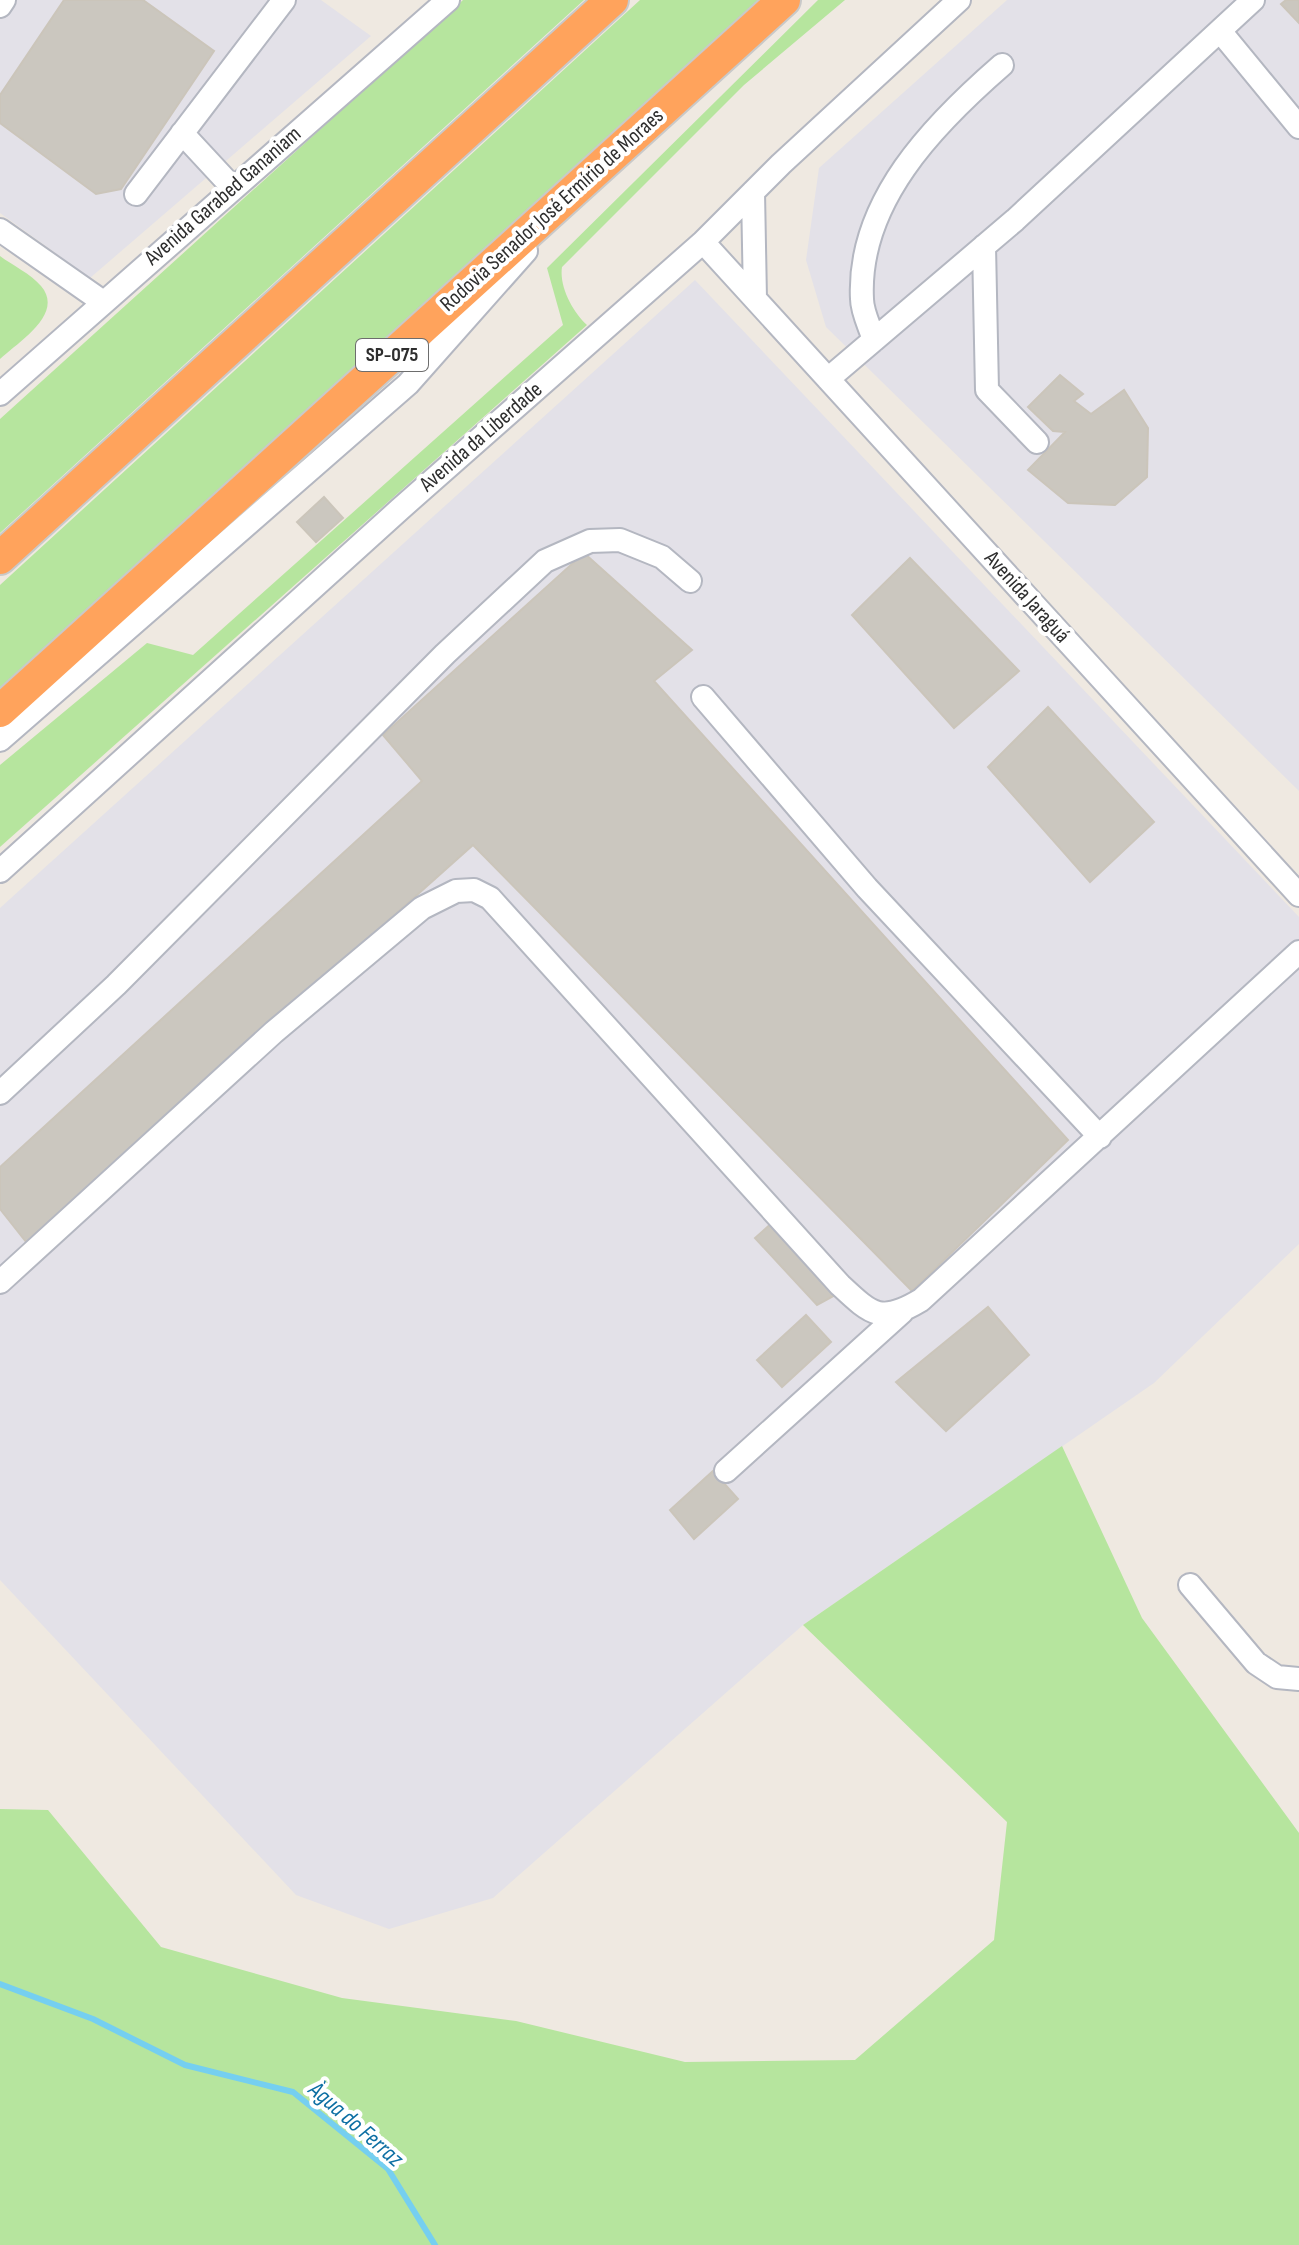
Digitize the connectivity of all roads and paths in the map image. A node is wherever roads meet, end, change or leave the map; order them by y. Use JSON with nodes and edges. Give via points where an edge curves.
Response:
{"nodes":[{"id":1,"x":4,"y":0,"type":"edge"},
{"id":2,"x":284,"y":0,"type":"edge"},
{"id":3,"x":448,"y":0,"type":"edge"},
{"id":4,"x":612,"y":0,"type":"edge"},
{"id":5,"x":784,"y":0,"type":"edge"},
{"id":6,"x":959,"y":0,"type":"edge"},
{"id":7,"x":1242,"y":5,"type":"edge"},
{"id":8,"x":0,"y":6,"type":"edge"},
{"id":9,"x":1220,"y":31,"type":"junction"},
{"id":10,"x":1002,"y":65,"type":"dead end"},
{"id":11,"x":1299,"y":127,"type":"edge"},
{"id":12,"x":182,"y":133,"type":"junction"},
{"id":13,"x":602,"y":165,"type":"junction"},
{"id":14,"x":233,"y":188,"type":"junction"},
{"id":15,"x":753,"y":192,"type":"junction"},
{"id":16,"x":136,"y":194,"type":"dead end"},
{"id":17,"x":0,"y":230,"type":"edge"},
{"id":18,"x":703,"y":242,"type":"junction"},
{"id":19,"x":984,"y":246,"type":"junction"},
{"id":20,"x":755,"y":299,"type":"junction"},
{"id":21,"x":103,"y":302,"type":"junction"},
{"id":22,"x":874,"y":340,"type":"junction"},
{"id":23,"x":828,"y":379,"type":"junction"},
{"id":24,"x":0,"y":394,"type":"edge"},
{"id":25,"x":1037,"y":442,"type":"dead end"},
{"id":26,"x":0,"y":558,"type":"edge"},
{"id":27,"x":690,"y":581,"type":"dead end"},
{"id":28,"x":703,"y":697,"type":"dead end"},
{"id":29,"x":0,"y":711,"type":"edge"},
{"id":30,"x":0,"y":740,"type":"edge"},
{"id":31,"x":0,"y":871,"type":"edge"},
{"id":32,"x":1299,"y":895,"type":"edge"},
{"id":33,"x":1299,"y":952,"type":"edge"},
{"id":34,"x":0,"y":1093,"type":"edge"},
{"id":35,"x":1100,"y":1137,"type":"junction"},
{"id":36,"x":0,"y":1282,"type":"edge"},
{"id":37,"x":902,"y":1312,"type":"junction"},
{"id":38,"x":726,"y":1471,"type":"dead end"},
{"id":39,"x":1190,"y":1585,"type":"dead end"},
{"id":40,"x":1299,"y":1679,"type":"edge"}],
"edges":[{"from":1,"to":8,"type":"street"},
{"from":2,"to":12,"type":"street"},
{"from":3,"to":14,"type":"street","name":"Avenida Garabed Gananiam"},
{"from":4,"to":26,"type":"highway"},
{"from":5,"to":13,"type":"highway","name":"Rodovia Senador José Ermírio de Moraes","number":"SP-075"},
{"from":6,"to":15,"type":"street","name":"Avenida da Liberdade"},
{"from":7,"to":9,"type":"street"},
{"from":9,"to":11,"type":"street"},
{"from":9,"to":19,"type":"street"},
{"from":10,"to":22,"type":"street","via":[[967,95],[890,186],[863,270],[862,302]]},
{"from":12,"to":14,"type":"street"},
{"from":12,"to":16,"type":"street"},
{"from":13,"to":29,"type":"highway","name":"Rodovia Senador José Ermírio de Moraes","number":"SP-075"},
{"from":13,"to":30,"type":"street","via":[[408,384]]},
{"from":14,"to":21,"type":"street","name":"Avenida Garabed Gananiam"},
{"from":15,"to":18,"type":"street","name":"Avenida da Liberdade"},
{"from":15,"to":20,"type":"street"},
{"from":17,"to":21,"type":"street"},
{"from":18,"to":20,"type":"street","name":"Avenida Jaraguá"},
{"from":18,"to":31,"type":"street","name":"Avenida da Liberdade"},
{"from":19,"to":22,"type":"street"},
{"from":19,"to":25,"type":"street","via":[[987,390]]},
{"from":20,"to":23,"type":"street","name":"Avenida Jaraguá"},
{"from":21,"to":24,"type":"street","name":"Avenida Garabed Gananiam"},
{"from":22,"to":23,"type":"street"},
{"from":23,"to":32,"type":"street","name":"Avenida Jaraguá"},
{"from":27,"to":34,"type":"street","via":[[662,557],[620,540],[590,541],[545,561]]},
{"from":28,"to":35,"type":"street","via":[[867,888]]},
{"from":33,"to":35,"type":"street"},
{"from":35,"to":37,"type":"street"},
{"from":36,"to":37,"type":"street","via":[[274,1032],[422,908],[456,891],[474,890],[490,898],[840,1285],[868,1311],[883,1316]]},
{"from":37,"to":38,"type":"street"},
{"from":39,"to":40,"type":"street","via":[[1256,1663],[1277,1677]]}]}
